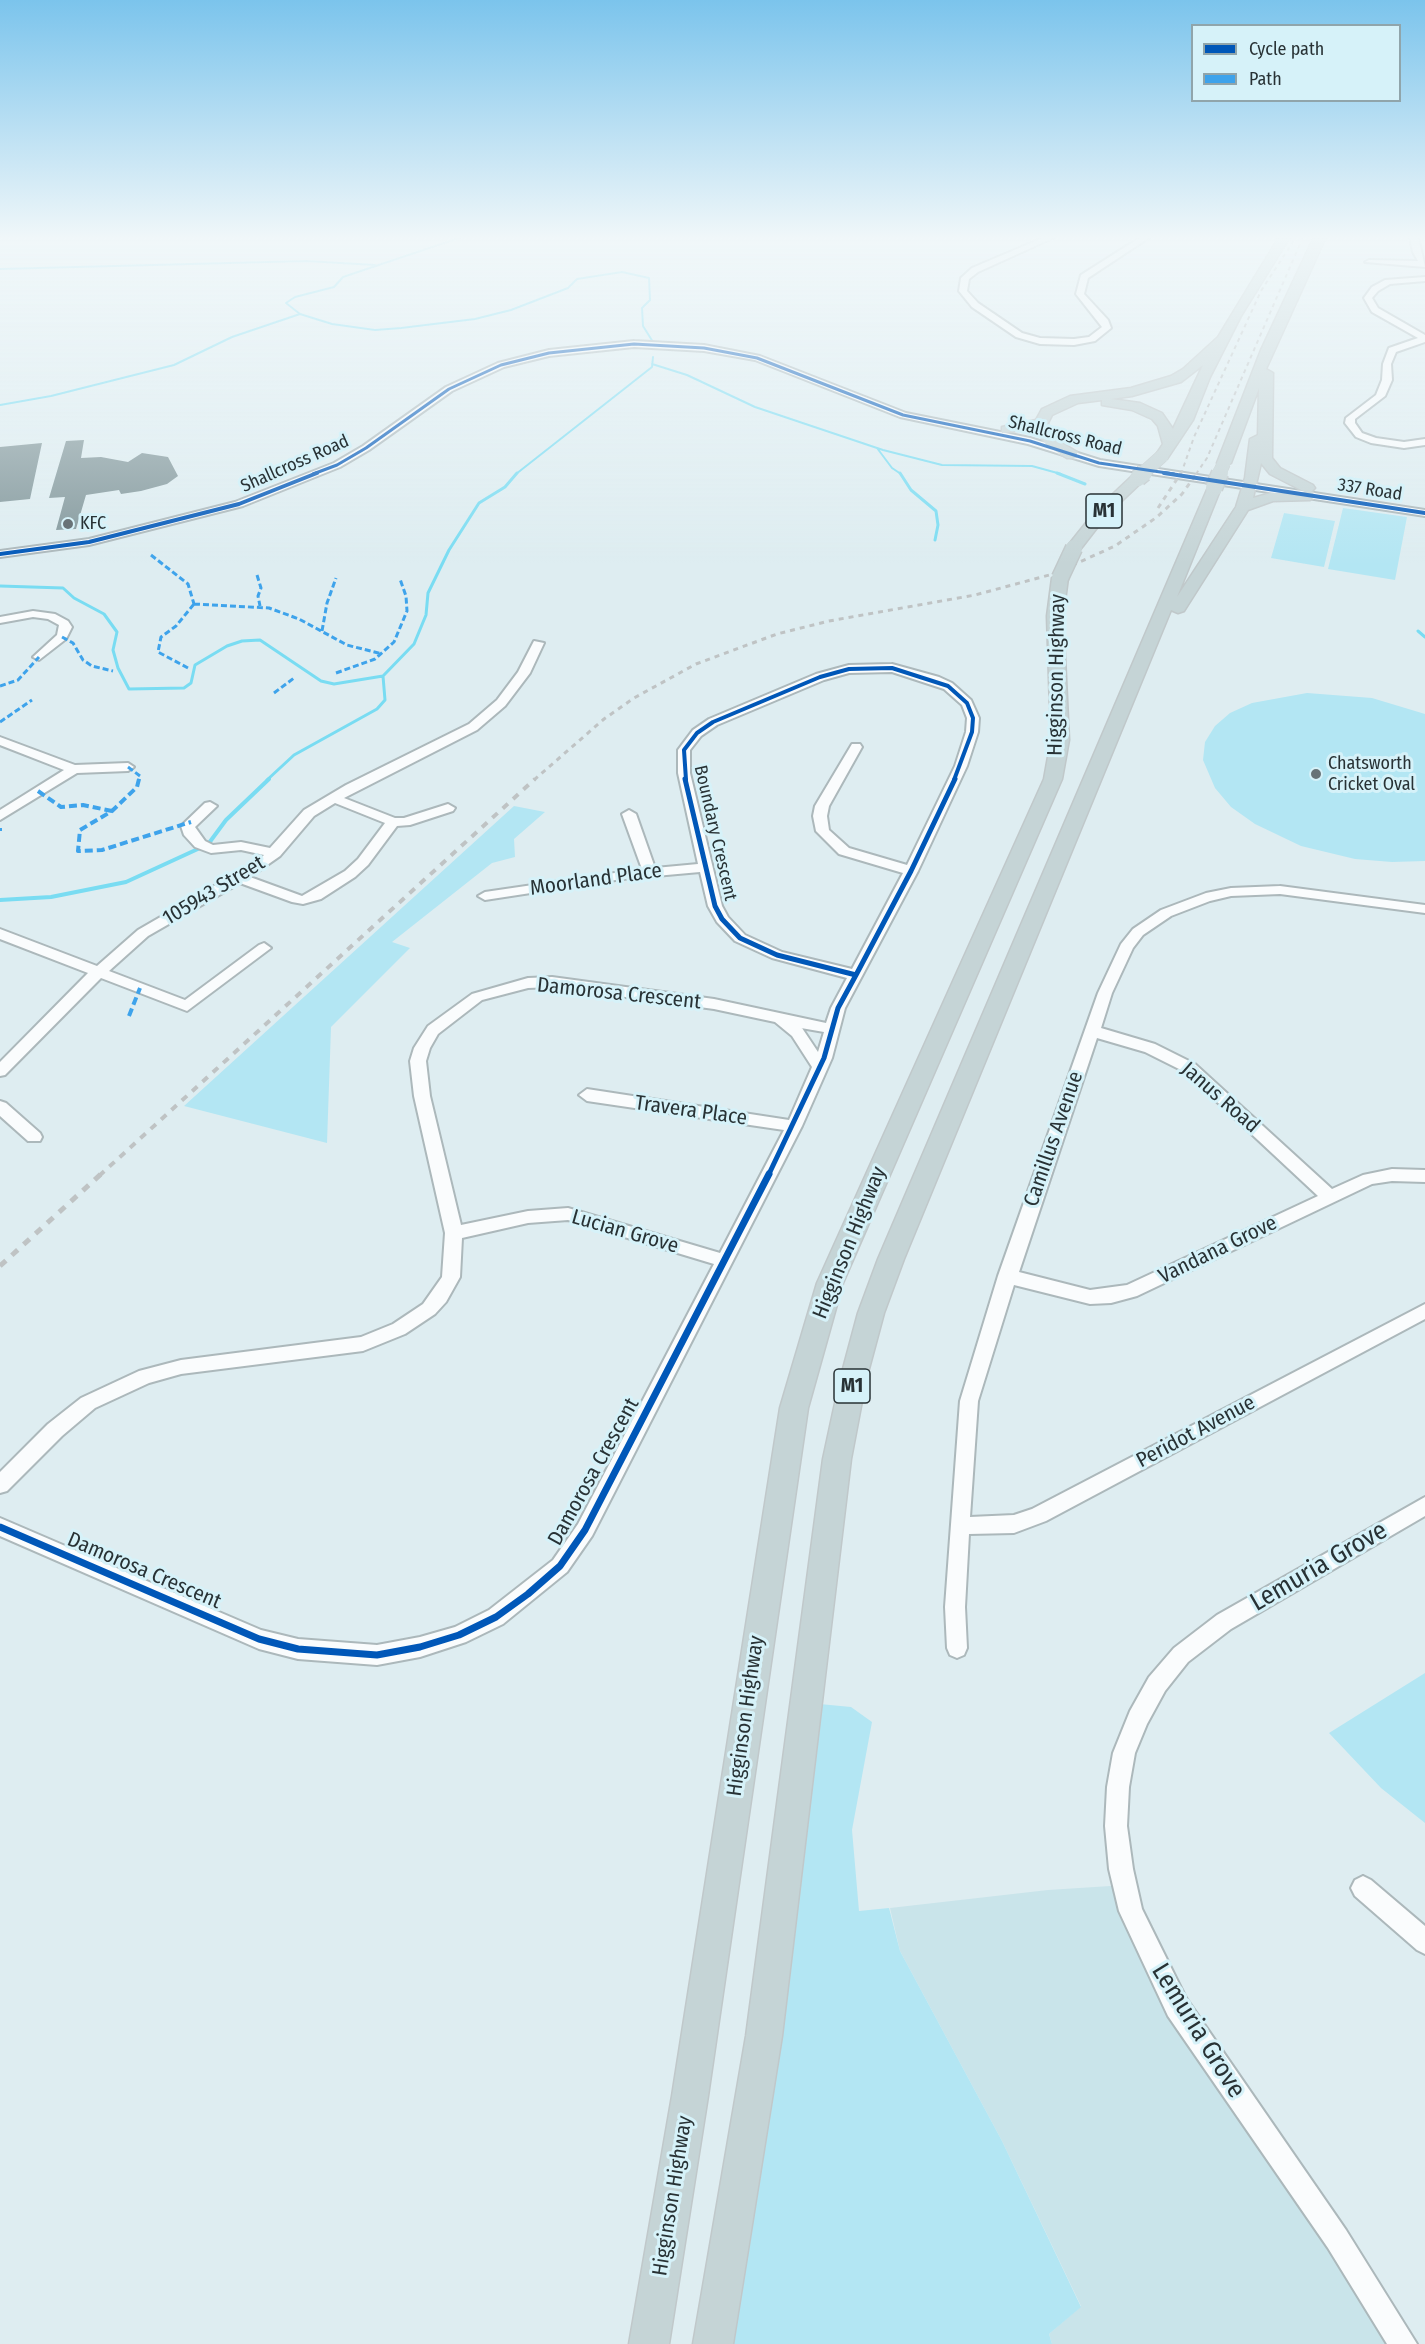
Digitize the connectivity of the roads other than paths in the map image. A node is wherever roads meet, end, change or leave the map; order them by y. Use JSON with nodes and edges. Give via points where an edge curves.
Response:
{"nodes":[{"id":1,"x":610,"y":346,"type":"edge"},
{"id":2,"x":675,"y":346,"type":"edge"},
{"id":3,"x":1215,"y":346,"type":"edge"},
{"id":4,"x":1219,"y":346,"type":"edge"},
{"id":5,"x":1270,"y":346,"type":"edge"},
{"id":6,"x":1397,"y":346,"type":"edge"},
{"id":7,"x":1268,"y":350,"type":"junction"},
{"id":8,"x":800,"y":373,"type":"junction"},
{"id":9,"x":1263,"y":414,"type":"junction"},
{"id":10,"x":1057,"y":425,"type":"junction"},
{"id":11,"x":1006,"y":430,"type":"joint"},
{"id":12,"x":1043,"y":430,"type":"junction"},
{"id":13,"x":1030,"y":441,"type":"junction"},
{"id":14,"x":1425,"y":442,"type":"edge"},
{"id":15,"x":1071,"y":448,"type":"junction"},
{"id":16,"x":1166,"y":450,"type":"junction"},
{"id":17,"x":1251,"y":483,"type":"junction"},
{"id":18,"x":1309,"y":492,"type":"junction"},
{"id":19,"x":1425,"y":504,"type":"edge"},
{"id":20,"x":1399,"y":506,"type":"junction"},
{"id":21,"x":1243,"y":507,"type":"junction"},
{"id":22,"x":1425,"y":513,"type":"edge"},
{"id":23,"x":1425,"y":520,"type":"edge"},
{"id":24,"x":112,"y":537,"type":"junction"},
{"id":25,"x":0,"y":546,"type":"edge"},
{"id":26,"x":0,"y":554,"type":"edge"},
{"id":27,"x":0,"y":620,"type":"edge"},
{"id":28,"x":538,"y":643,"type":"dead end"},
{"id":29,"x":39,"y":657,"type":"dead end"},
{"id":30,"x":1129,"y":694,"type":"junction"},
{"id":31,"x":0,"y":741,"type":"edge"},
{"id":32,"x":856,"y":747,"type":"dead end"},
{"id":33,"x":128,"y":767,"type":"dead end"},
{"id":34,"x":74,"y":769,"type":"junction"},
{"id":35,"x":334,"y":798,"type":"junction"},
{"id":36,"x":210,"y":806,"type":"dead end"},
{"id":37,"x":448,"y":808,"type":"dead end"},
{"id":38,"x":629,"y":814,"type":"dead end"},
{"id":39,"x":0,"y":816,"type":"edge"},
{"id":40,"x":393,"y":822,"type":"junction"},
{"id":41,"x":275,"y":853,"type":"junction"},
{"id":42,"x":706,"y":867,"type":"junction"},
{"id":43,"x":911,"y":871,"type":"junction"},
{"id":44,"x":650,"y":872,"type":"junction"},
{"id":45,"x":241,"y":878,"type":"junction"},
{"id":46,"x":485,"y":896,"type":"dead end"},
{"id":47,"x":1425,"y":909,"type":"edge"},
{"id":48,"x":0,"y":934,"type":"edge"},
{"id":49,"x":264,"y":948,"type":"dead end"},
{"id":50,"x":97,"y":973,"type":"junction"},
{"id":51,"x":856,"y":975,"type":"junction"},
{"id":52,"x":781,"y":1019,"type":"junction"},
{"id":53,"x":832,"y":1029,"type":"junction"},
{"id":54,"x":1092,"y":1031,"type":"junction"},
{"id":55,"x":820,"y":1067,"type":"junction"},
{"id":56,"x":0,"y":1071,"type":"edge"},
{"id":57,"x":587,"y":1095,"type":"dead end"},
{"id":58,"x":0,"y":1107,"type":"edge"},
{"id":59,"x":794,"y":1126,"type":"junction"},
{"id":60,"x":34,"y":1137,"type":"dead end"},
{"id":61,"x":1425,"y":1176,"type":"edge"},
{"id":62,"x":1329,"y":1196,"type":"junction"},
{"id":63,"x":453,"y":1233,"type":"junction"},
{"id":64,"x":724,"y":1261,"type":"junction"},
{"id":65,"x":1007,"y":1276,"type":"junction"},
{"id":66,"x":1425,"y":1311,"type":"edge"},
{"id":67,"x":0,"y":1485,"type":"edge"},
{"id":68,"x":1425,"y":1506,"type":"edge"},
{"id":69,"x":960,"y":1526,"type":"junction"},
{"id":70,"x":0,"y":1527,"type":"edge"},
{"id":71,"x":957,"y":1648,"type":"dead end"},
{"id":72,"x":1363,"y":1888,"type":"dead end"},
{"id":73,"x":1425,"y":1942,"type":"edge"},
{"id":74,"x":764,"y":2036,"type":"junction"},
{"id":75,"x":690,"y":2096,"type":"junction"},
{"id":76,"x":636,"y":2344,"type":"edge"},
{"id":77,"x":649,"y":2344,"type":"edge"},
{"id":78,"x":713,"y":2344,"type":"edge"},
{"id":79,"x":724,"y":2344,"type":"edge"},
{"id":80,"x":1403,"y":2344,"type":"edge"}],
"edges":[{"from":1,"to":24,"type":"street","name":"Shallcross Road","via":[[520,360],[461,382],[366,448],[307,479],[206,515]]},
{"from":2,"to":8,"type":"street","name":"Shallcross Road","via":[[734,353]]},
{"from":3,"to":12,"type":"highway","via":[[1182,376],[1147,389],[1065,402],[1047,412]]},
{"from":4,"to":16,"type":"highway","name":"Higginson Highway","number":"M1","via":[[1185,420]]},
{"from":5,"to":7,"type":"highway","name":"Higginson Highway","number":"M1"},
{"from":6,"to":14,"type":"street","via":[[1387,364],[1388,380],[1380,396],[1351,418],[1350,423],[1359,435],[1374,441],[1404,445]]},
{"from":7,"to":9,"type":"highway"},
{"from":7,"to":30,"type":"highway","name":"Higginson Highway","number":"M1"},
{"from":8,"to":11,"type":"street","name":"Shallcross Road","via":[[907,410]]},
{"from":8,"to":13,"type":"street","name":"Shallcross Road","via":[[903,415]]},
{"from":9,"to":17,"type":"highway"},
{"from":9,"to":18,"type":"highway","via":[[1265,459],[1275,471]]},
{"from":10,"to":12,"type":"highway"},
{"from":10,"to":15,"type":"highway"},
{"from":10,"to":16,"type":"highway","via":[[1062,412],[1074,406],[1126,404],[1160,418]]},
{"from":11,"to":12,"type":"highway"},
{"from":12,"to":13,"type":"highway"},
{"from":12,"to":15,"type":"highway"},
{"from":13,"to":15,"type":"street","name":"Shallcross Road"},
{"from":15,"to":17,"type":"street","name":"Shallcross Road"},
{"from":16,"to":75,"type":"highway","name":"Higginson Highway","number":"M1","bridge":true,"via":[[1102,512],[1074,548],[1060,578],[1055,616],[1060,740],[1053,779],[830,1283],[794,1408]]},
{"from":17,"to":18,"type":"street","name":"Shallcross Road"},
{"from":17,"to":21,"type":"highway"},
{"from":18,"to":20,"type":"street","name":"337 Road"},
{"from":18,"to":21,"type":"highway","via":[[1271,497]]},
{"from":19,"to":20,"type":"street","name":"337 Road"},
{"from":20,"to":22,"type":"street","name":"337 Road"},
{"from":20,"to":23,"type":"street"},
{"from":21,"to":30,"type":"highway","via":[[1200,570]]},
{"from":24,"to":25,"type":"street","name":"Shallcross Road"},
{"from":24,"to":26,"type":"street","name":"Shallcross Road"},
{"from":27,"to":29,"type":"street","via":[[33,614],[51,616],[64,624],[62,638]]},
{"from":28,"to":35,"type":"street","name":"105943 Street","via":[[524,674],[501,703],[473,728]]},
{"from":30,"to":74,"type":"highway","name":"Higginson Highway","number":"M1","via":[[871,1313],[837,1459]]},
{"from":31,"to":34,"type":"street"},
{"from":32,"to":43,"type":"street","via":[[822,806],[823,831],[844,851]]},
{"from":33,"to":34,"type":"street"},
{"from":34,"to":39,"type":"street"},
{"from":35,"to":40,"type":"street"},
{"from":35,"to":41,"type":"street","name":"105943 Street","via":[[300,821]]},
{"from":36,"to":41,"type":"street","via":[[188,826],[200,844],[211,849],[241,846]]},
{"from":37,"to":40,"type":"street"},
{"from":38,"to":44,"type":"street"},
{"from":40,"to":45,"type":"street","via":[[350,874],[308,899],[292,898]]},
{"from":41,"to":45,"type":"street","name":"105943 Street"},
{"from":42,"to":43,"type":"street","name":"Boundary Crescent","via":[[684,773],[684,750],[690,740],[713,722],[820,677],[878,667],[924,675],[948,686],[966,703],[973,718],[961,766]]},
{"from":42,"to":44,"type":"street","name":"Moorland Place"},
{"from":42,"to":51,"type":"street","name":"Boundary Crescent","via":[[719,913],[740,938],[777,955]]},
{"from":43,"to":51,"type":"street","name":"Boundary Crescent"},
{"from":44,"to":46,"type":"street","name":"Moorland Place"},
{"from":45,"to":50,"type":"street","name":"105943 Street","via":[[143,933]]},
{"from":47,"to":54,"type":"street","name":"Camillus Avenue","via":[[1271,890],[1231,892],[1185,904],[1150,922],[1126,947]]},
{"from":48,"to":50,"type":"street"},
{"from":49,"to":50,"type":"street","via":[[191,1004],[183,1005]]},
{"from":50,"to":56,"type":"street","name":"105943 Street"},
{"from":51,"to":53,"type":"street","name":"Damorosa Crescent","via":[[838,1008]]},
{"from":52,"to":53,"type":"street","name":"Damorosa Crescent"},
{"from":52,"to":55,"type":"street","via":[[797,1032]]},
{"from":52,"to":63,"type":"street","name":"Damorosa Crescent","via":[[714,1004],[552,982],[507,987],[477,997],[454,1012],[433,1030],[422,1048],[418,1073]]},
{"from":53,"to":55,"type":"street","name":"Damorosa Crescent"},
{"from":54,"to":62,"type":"street","name":"Janus Road","via":[[1150,1048],[1190,1068]]},
{"from":54,"to":65,"type":"street","name":"Camillus Avenue"},
{"from":55,"to":59,"type":"street","name":"Damorosa Crescent"},
{"from":57,"to":59,"type":"street","name":"Travera Place"},
{"from":58,"to":60,"type":"street"},
{"from":59,"to":64,"type":"street","name":"Damorosa Crescent"},
{"from":61,"to":62,"type":"street","name":"Vandana Grove","via":[[1369,1179]]},
{"from":62,"to":65,"type":"street","name":"Vandana Grove","via":[[1131,1291],[1111,1296],[1090,1297]]},
{"from":63,"to":64,"type":"street","name":"Lucian Grove","via":[[528,1217],[568,1215]]},
{"from":63,"to":67,"type":"street","name":"Damorosa Crescent","via":[[453,1270],[446,1287],[429,1309],[399,1329],[363,1344],[181,1367],[146,1376],[88,1403]]},
{"from":64,"to":70,"type":"street","name":"Damorosa Crescent","via":[[585,1530],[560,1566],[496,1617],[459,1635],[377,1655],[298,1649],[259,1639]]},
{"from":65,"to":69,"type":"street","name":"Camillus Avenue","via":[[969,1401]]},
{"from":66,"to":69,"type":"street","name":"Peridot Avenue","via":[[1039,1515],[1014,1524]]},
{"from":68,"to":80,"type":"street","name":"Lemuria Grove","via":[[1224,1622],[1181,1654],[1157,1684],[1124,1753],[1116,1826],[1131,1911],[1177,2007]]},
{"from":69,"to":71,"type":"street","name":"Camillus Avenue","via":[[955,1607]]},
{"from":72,"to":73,"type":"street"},
{"from":74,"to":78,"type":"highway","name":"Higginson Highway","number":"M1"},
{"from":74,"to":79,"type":"highway"},
{"from":75,"to":76,"type":"highway"},
{"from":75,"to":77,"type":"highway","name":"Higginson Highway","number":"M1"}]}
